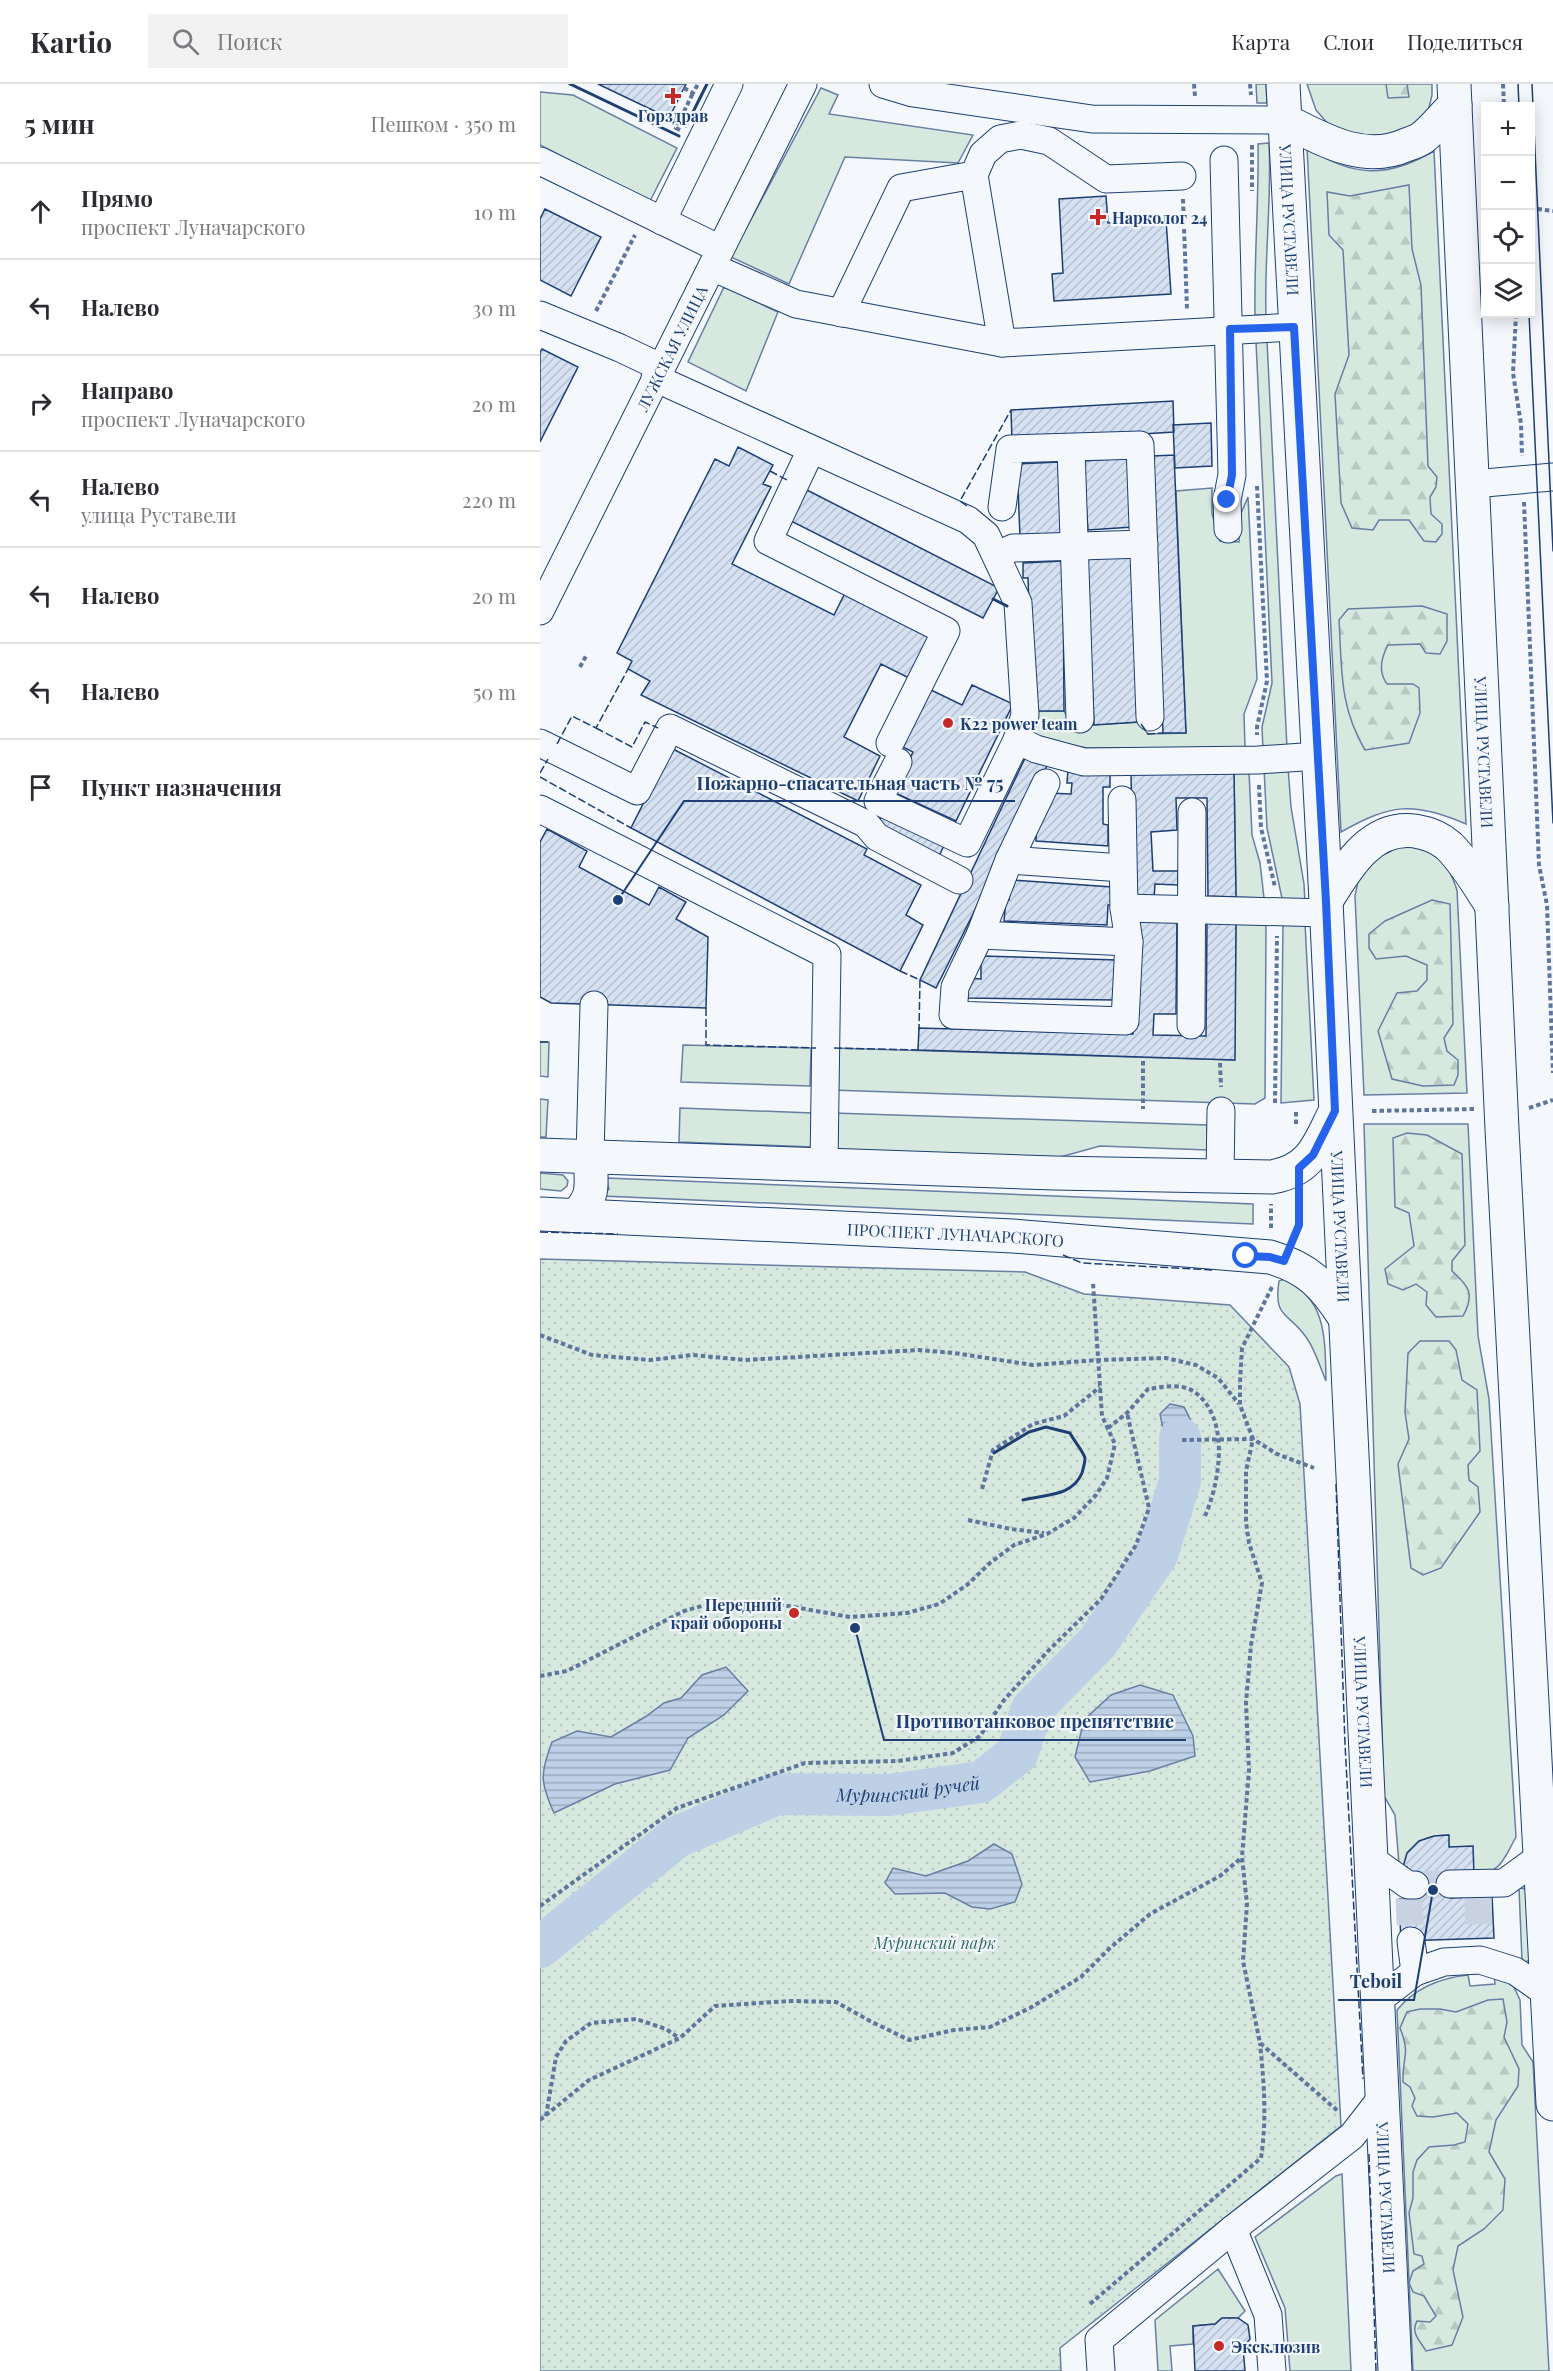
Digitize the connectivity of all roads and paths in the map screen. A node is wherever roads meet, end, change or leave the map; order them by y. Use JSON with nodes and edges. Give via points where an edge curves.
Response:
{"nodes":[{"id":1,"x":698,"y":84,"type":"edge"},
{"id":2,"x":729,"y":84,"type":"edge"},
{"id":3,"x":803,"y":84,"type":"edge"},
{"id":4,"x":883,"y":84,"type":"edge"},
{"id":5,"x":1250,"y":84,"type":"edge"},
{"id":6,"x":1283,"y":84,"type":"edge"},
{"id":7,"x":1503,"y":84,"type":"edge"},
{"id":8,"x":684,"y":88,"type":"dead end"},
{"id":9,"x":693,"y":93,"type":"junction"},
{"id":10,"x":1455,"y":94,"type":"edge"},
{"id":11,"x":1504,"y":102,"type":"edge"},
{"id":12,"x":1252,"y":120,"type":"junction"},
{"id":13,"x":1284,"y":120,"type":"junction"},
{"id":14,"x":676,"y":128,"type":"dead end"},
{"id":15,"x":1224,"y":160,"type":"dead end"},
{"id":16,"x":540,"y":161,"type":"edge"},
{"id":17,"x":975,"y":175,"type":"junction"},
{"id":18,"x":1182,"y":176,"type":"joint"},
{"id":19,"x":1252,"y":200,"type":"dead end"},
{"id":20,"x":1535,"y":209,"type":"edge"},
{"id":21,"x":1553,"y":211,"type":"edge"},
{"id":22,"x":654,"y":217,"type":"junction"},
{"id":23,"x":716,"y":258,"type":"junction"},
{"id":24,"x":842,"y":313,"type":"junction"},
{"id":25,"x":540,"y":315,"type":"edge"},
{"id":26,"x":1516,"y":318,"type":"edge"},
{"id":27,"x":1294,"y":327,"type":"junction"},
{"id":28,"x":1230,"y":329,"type":"junction"},
{"id":29,"x":1188,"y":331,"type":"junction"},
{"id":30,"x":585,"y":333,"type":"junction"},
{"id":31,"x":1002,"y":343,"type":"junction"},
{"id":32,"x":658,"y":373,"type":"junction"},
{"id":33,"x":1071,"y":448,"type":"junction"},
{"id":34,"x":811,"y":450,"type":"junction"},
{"id":35,"x":1553,"y":477,"type":"edge"},
{"id":36,"x":1523,"y":480,"type":"junction"},
{"id":37,"x":1257,"y":481,"type":"dead end"},
{"id":38,"x":1473,"y":484,"type":"junction"},
{"id":39,"x":1002,"y":507,"type":"dead end"},
{"id":40,"x":1228,"y":529,"type":"dead end"},
{"id":41,"x":1144,"y":544,"type":"junction"},
{"id":42,"x":1074,"y":546,"type":"junction"},
{"id":43,"x":997,"y":555,"type":"junction"},
{"id":44,"x":540,"y":611,"type":"edge"},
{"id":45,"x":586,"y":656,"type":"dead end"},
{"id":46,"x":580,"y":667,"type":"dead end"},
{"id":47,"x":1150,"y":717,"type":"dead end"},
{"id":48,"x":1080,"y":719,"type":"dead end"},
{"id":49,"x":1017,"y":740,"type":"junction"},
{"id":50,"x":540,"y":743,"type":"edge"},
{"id":51,"x":1318,"y":756,"type":"junction"},
{"id":52,"x":1258,"y":760,"type":"junction"},
{"id":53,"x":1046,"y":783,"type":"dead end"},
{"id":54,"x":1122,"y":800,"type":"dead end"},
{"id":55,"x":540,"y":809,"type":"edge"},
{"id":56,"x":1192,"y":812,"type":"dead end"},
{"id":57,"x":1009,"y":860,"type":"junction"},
{"id":58,"x":1122,"y":868,"type":"junction"},
{"id":59,"x":959,"y":880,"type":"dead end"},
{"id":60,"x":1492,"y":906,"type":"junction"},
{"id":61,"x":1327,"y":907,"type":"junction"},
{"id":62,"x":1124,"y":908,"type":"junction"},
{"id":63,"x":1191,"y":909,"type":"junction"},
{"id":64,"x":1278,"y":912,"type":"junction"},
{"id":65,"x":980,"y":935,"type":"junction"},
{"id":66,"x":1129,"y":942,"type":"junction"},
{"id":67,"x":594,"y":1005,"type":"dead end"},
{"id":68,"x":1191,"y":1025,"type":"dead end"},
{"id":69,"x":1143,"y":1061,"type":"dead end"},
{"id":70,"x":1553,"y":1073,"type":"edge"},
{"id":71,"x":1553,"y":1100,"type":"edge"},
{"id":72,"x":1275,"y":1103,"type":"dead end"},
{"id":73,"x":1529,"y":1108,"type":"dead end"},
{"id":74,"x":1143,"y":1109,"type":"dead end"},
{"id":75,"x":1476,"y":1109,"type":"dead end"},
{"id":76,"x":1221,"y":1111,"type":"dead end"},
{"id":77,"x":1335,"y":1111,"type":"junction"},
{"id":78,"x":1372,"y":1111,"type":"dead end"},
{"id":79,"x":1296,"y":1112,"type":"dead end"},
{"id":80,"x":540,"y":1155,"type":"edge"},
{"id":81,"x":590,"y":1156,"type":"junction"},
{"id":82,"x":824,"y":1164,"type":"junction"},
{"id":83,"x":1299,"y":1168,"type":"junction"},
{"id":84,"x":1220,"y":1176,"type":"junction"},
{"id":85,"x":1271,"y":1203,"type":"dead end"},
{"id":86,"x":540,"y":1214,"type":"edge"},
{"id":87,"x":576,"y":1215,"type":"junction"},
{"id":88,"x":1271,"y":1228,"type":"dead end"},
{"id":89,"x":1284,"y":1261,"type":"junction"},
{"id":90,"x":1094,"y":1283,"type":"dead end"},
{"id":91,"x":1345,"y":1318,"type":"junction"},
{"id":92,"x":540,"y":1335,"type":"edge"},
{"id":93,"x":1098,"y":1360,"type":"junction"},
{"id":94,"x":1100,"y":1387,"type":"junction"},
{"id":95,"x":1240,"y":1405,"type":"junction"},
{"id":96,"x":1127,"y":1413,"type":"junction"},
{"id":97,"x":1108,"y":1428,"type":"junction"},
{"id":98,"x":1218,"y":1439,"type":"junction"},
{"id":99,"x":1253,"y":1439,"type":"junction"},
{"id":100,"x":1182,"y":1440,"type":"dead end"},
{"id":101,"x":1314,"y":1467,"type":"dead end"},
{"id":102,"x":982,"y":1489,"type":"dead end"},
{"id":103,"x":1205,"y":1516,"type":"dead end"},
{"id":104,"x":968,"y":1520,"type":"dead end"},
{"id":105,"x":1047,"y":1534,"type":"junction"},
{"id":106,"x":540,"y":1676,"type":"edge"},
{"id":107,"x":1541,"y":1856,"type":"junction"},
{"id":108,"x":1242,"y":1857,"type":"junction"},
{"id":109,"x":1370,"y":1858,"type":"junction"},
{"id":110,"x":1450,"y":1884,"type":"tunnel mouth"},
{"id":111,"x":1411,"y":1889,"type":"tunnel mouth"},
{"id":112,"x":540,"y":1906,"type":"edge"},
{"id":113,"x":1411,"y":1941,"type":"tunnel mouth"},
{"id":114,"x":1415,"y":1972,"type":"junction"},
{"id":115,"x":1548,"y":1994,"type":"junction"},
{"id":116,"x":1377,"y":2001,"type":"junction"},
{"id":117,"x":680,"y":2038,"type":"junction"},
{"id":118,"x":1260,"y":2043,"type":"junction"},
{"id":119,"x":1383,"y":2097,"type":"junction"},
{"id":120,"x":1553,"y":2104,"type":"edge"},
{"id":121,"x":1343,"y":2115,"type":"dead end"},
{"id":122,"x":546,"y":2116,"type":"junction"},
{"id":123,"x":540,"y":2120,"type":"edge"},
{"id":124,"x":1233,"y":2229,"type":"junction"},
{"id":125,"x":1090,"y":2304,"type":"dead end"},
{"id":126,"x":1101,"y":2371,"type":"edge"},
{"id":127,"x":1272,"y":2371,"type":"edge"},
{"id":128,"x":1395,"y":2371,"type":"edge"}],
"edges":[{"from":1,"to":9,"type":"path"},
{"from":2,"to":22,"type":"street"},
{"from":3,"to":23,"type":"street","name":"ЛУЖСКАЯ УЛИЦА"},
{"from":4,"to":12,"type":"street","via":[[913,93],[1092,119]]},
{"from":5,"to":12,"type":"path"},
{"from":6,"to":13,"type":"main road","name":"УЛИЦА РУСТАВЕЛИ"},
{"from":7,"to":11,"type":"path"},
{"from":8,"to":9,"type":"path"},
{"from":9,"to":14,"type":"path"},
{"from":10,"to":13,"type":"main road","via":[[1422,138],[1396,150],[1350,150]]},
{"from":10,"to":38,"type":"main road","name":"УЛИЦА РУСТАВЕЛИ"},
{"from":12,"to":13,"type":"street"},
{"from":12,"to":19,"type":"path"},
{"from":13,"to":27,"type":"main road","name":"УЛИЦА РУСТАВЕЛИ"},
{"from":15,"to":28,"type":"street"},
{"from":16,"to":22,"type":"street"},
{"from":17,"to":18,"type":"street","via":[[983,154],[1000,139],[1022,135],[1049,141],[1106,179]]},
{"from":17,"to":24,"type":"street","via":[[901,188]]},
{"from":17,"to":31,"type":"street"},
{"from":18,"to":29,"type":"path"},
{"from":20,"to":21,"type":"path"},
{"from":22,"to":23,"type":"street"},
{"from":22,"to":30,"type":"path"},
{"from":23,"to":24,"type":"street","via":[[796,304]]},
{"from":23,"to":32,"type":"street","name":"ЛУЖСКАЯ УЛИЦА"},
{"from":24,"to":31,"type":"street"},
{"from":25,"to":30,"type":"street"},
{"from":26,"to":36,"type":"path","via":[[1513,373],[1521,424]]},
{"from":27,"to":28,"type":"street"},
{"from":27,"to":51,"type":"main road","name":"УЛИЦА РУСТАВЕЛИ"},
{"from":28,"to":29,"type":"street"},
{"from":28,"to":40,"type":"street","via":[[1232,475],[1227,500]]},
{"from":29,"to":31,"type":"street"},
{"from":30,"to":32,"type":"street"},
{"from":32,"to":34,"type":"street"},
{"from":32,"to":44,"type":"street","name":"ЛУЖСКАЯ УЛИЦА"},
{"from":33,"to":39,"type":"street","via":[[1010,449]]},
{"from":33,"to":41,"type":"street","via":[[1140,445]]},
{"from":33,"to":42,"type":"street"},
{"from":34,"to":43,"type":"street","via":[[968,520],[986,535]]},
{"from":34,"to":49,"type":"street","via":[[768,541],[946,631],[894,752],[878,801],[968,843]]},
{"from":35,"to":36,"type":"street"},
{"from":36,"to":38,"type":"street"},
{"from":36,"to":70,"type":"path","via":[[1539,865],[1547,905]]},
{"from":37,"to":52,"type":"path","via":[[1267,681],[1257,727]]},
{"from":38,"to":60,"type":"main road","name":"УЛИЦА РУСТАВЕЛИ"},
{"from":41,"to":42,"type":"street"},
{"from":41,"to":47,"type":"street"},
{"from":42,"to":43,"type":"street","via":[[1013,548]]},
{"from":42,"to":48,"type":"street"},
{"from":43,"to":49,"type":"street","via":[[1018,603],[1025,715]]},
{"from":45,"to":46,"type":"path"},
{"from":49,"to":52,"type":"street","via":[[1084,762]]},
{"from":50,"to":59,"type":"street","via":[[637,791],[670,728],[866,824],[878,837]]},
{"from":51,"to":52,"type":"street"},
{"from":51,"to":61,"type":"main road","name":"УЛИЦА РУСТАВЕЛИ"},
{"from":52,"to":64,"type":"path","via":[[1261,828]]},
{"from":53,"to":57,"type":"street"},
{"from":54,"to":58,"type":"street"},
{"from":55,"to":82,"type":"street","via":[[827,955]]},
{"from":56,"to":63,"type":"street"},
{"from":57,"to":58,"type":"street"},
{"from":57,"to":65,"type":"street"},
{"from":58,"to":62,"type":"street"},
{"from":60,"to":61,"type":"main road","via":[[1446,844],[1426,833],[1404,830],[1382,836],[1360,851]]},
{"from":60,"to":107,"type":"main road","name":"УЛИЦА РУСТАВЕЛИ"},
{"from":61,"to":64,"type":"street"},
{"from":61,"to":77,"type":"main road","name":"УЛИЦА РУСТАВЕЛИ"},
{"from":62,"to":63,"type":"street"},
{"from":62,"to":66,"type":"street"},
{"from":63,"to":64,"type":"street"},
{"from":63,"to":68,"type":"street"},
{"from":64,"to":72,"type":"path"},
{"from":65,"to":66,"type":"street"},
{"from":65,"to":66,"type":"street","via":[[955,987],[953,1015],[1125,1021]]},
{"from":67,"to":81,"type":"street"},
{"from":69,"to":74,"type":"path"},
{"from":71,"to":73,"type":"path"},
{"from":75,"to":78,"type":"path"},
{"from":76,"to":84,"type":"street"},
{"from":77,"to":83,"type":"main road","via":[[1313,1155]]},
{"from":77,"to":91,"type":"main road","name":"УЛИЦА РУСТАВЕЛИ"},
{"from":79,"to":83,"type":"path"},
{"from":80,"to":81,"type":"main road"},
{"from":81,"to":82,"type":"main road"},
{"from":81,"to":87,"type":"main road","via":[[591,1191],[586,1206]]},
{"from":82,"to":84,"type":"main road"},
{"from":83,"to":84,"type":"main road","via":[[1272,1177]]},
{"from":83,"to":89,"type":"path","via":[[1299,1225]]},
{"from":85,"to":88,"type":"path"},
{"from":86,"to":87,"type":"main road","name":"ПРОСПЕКТ ЛУНАЧАРСКОГО"},
{"from":87,"to":89,"type":"main road","name":"ПРОСПЕКТ ЛУНАЧАРСКОГО","via":[[1013,1236]]},
{"from":89,"to":91,"type":"main road","name":"ПРОСПЕКТ ЛУНАЧАРСКОГО","via":[[1307,1272],[1329,1292]]},
{"from":89,"to":95,"type":"path","via":[[1242,1348]]},
{"from":90,"to":93,"type":"path"},
{"from":91,"to":109,"type":"main road","name":"УЛИЦА РУСТАВЕЛИ"},
{"from":92,"to":93,"type":"path","via":[[592,1355],[650,1360],[693,1355],[745,1360],[919,1350],[1033,1365]]},
{"from":93,"to":94,"type":"path"},
{"from":93,"to":95,"type":"path","via":[[1166,1358],[1196,1365],[1218,1378]]},
{"from":94,"to":97,"type":"path","via":[[1102,1416]]},
{"from":94,"to":102,"type":"path","via":[[1064,1416],[1033,1424],[993,1450]]},
{"from":95,"to":99,"type":"path"},
{"from":96,"to":97,"type":"path"},
{"from":96,"to":98,"type":"path","via":[[1148,1389],[1171,1385],[1193,1391],[1216,1421]]},
{"from":96,"to":112,"type":"path","via":[[1149,1508],[1137,1545],[1101,1599],[1019,1684],[980,1736],[953,1753],[898,1761],[805,1763],[677,1808]]},
{"from":97,"to":105,"type":"path","via":[[1115,1444],[1107,1478],[1074,1518]]},
{"from":98,"to":99,"type":"path"},
{"from":98,"to":100,"type":"path"},
{"from":98,"to":103,"type":"path","via":[[1215,1485]]},
{"from":99,"to":101,"type":"path","via":[[1277,1454]]},
{"from":99,"to":108,"type":"path","via":[[1246,1471],[1246,1522],[1262,1583],[1247,1691],[1249,1770]]},
{"from":104,"to":105,"type":"path"},
{"from":105,"to":106,"type":"path","via":[[1014,1545],[939,1604],[907,1613],[850,1617],[777,1604],[709,1604],[684,1611],[567,1671]]},
{"from":107,"to":110,"type":"street","via":[[1504,1883],[1478,1890]]},
{"from":107,"to":115,"type":"main road","name":"УЛИЦА РУСТАВЕЛИ"},
{"from":108,"to":117,"type":"path","via":[[1220,1876],[1150,1914],[1081,1977],[1030,2008],[990,2026],[909,2040],[836,2002],[791,2001],[715,2006]]},
{"from":108,"to":118,"type":"path","via":[[1247,1904],[1243,1961]]},
{"from":109,"to":111,"type":"street"},
{"from":109,"to":116,"type":"main road","name":"УЛИЦА РУСТАВЕЛИ"},
{"from":113,"to":114,"type":"street"},
{"from":114,"to":115,"type":"street","via":[[1480,1949]]},
{"from":114,"to":116,"type":"street"},
{"from":115,"to":120,"type":"main road","name":"УЛИЦА РУСТАВЕЛИ"},
{"from":116,"to":119,"type":"main road","name":"УЛИЦА РУСТАВЕЛИ"},
{"from":117,"to":122,"type":"path","via":[[589,2080]]},
{"from":117,"to":122,"type":"path","via":[[636,2019],[591,2023],[566,2041],[556,2057]]},
{"from":118,"to":121,"type":"path"},
{"from":118,"to":125,"type":"path","via":[[1265,2090],[1261,2158]]},
{"from":119,"to":124,"type":"street","via":[[1352,2136]]},
{"from":119,"to":128,"type":"main road","name":"УЛИЦА РУСТАВЕЛИ"},
{"from":122,"to":123,"type":"path"},
{"from":124,"to":126,"type":"street","via":[[1099,2340]]},
{"from":124,"to":127,"type":"street","via":[[1268,2315]]}]}
